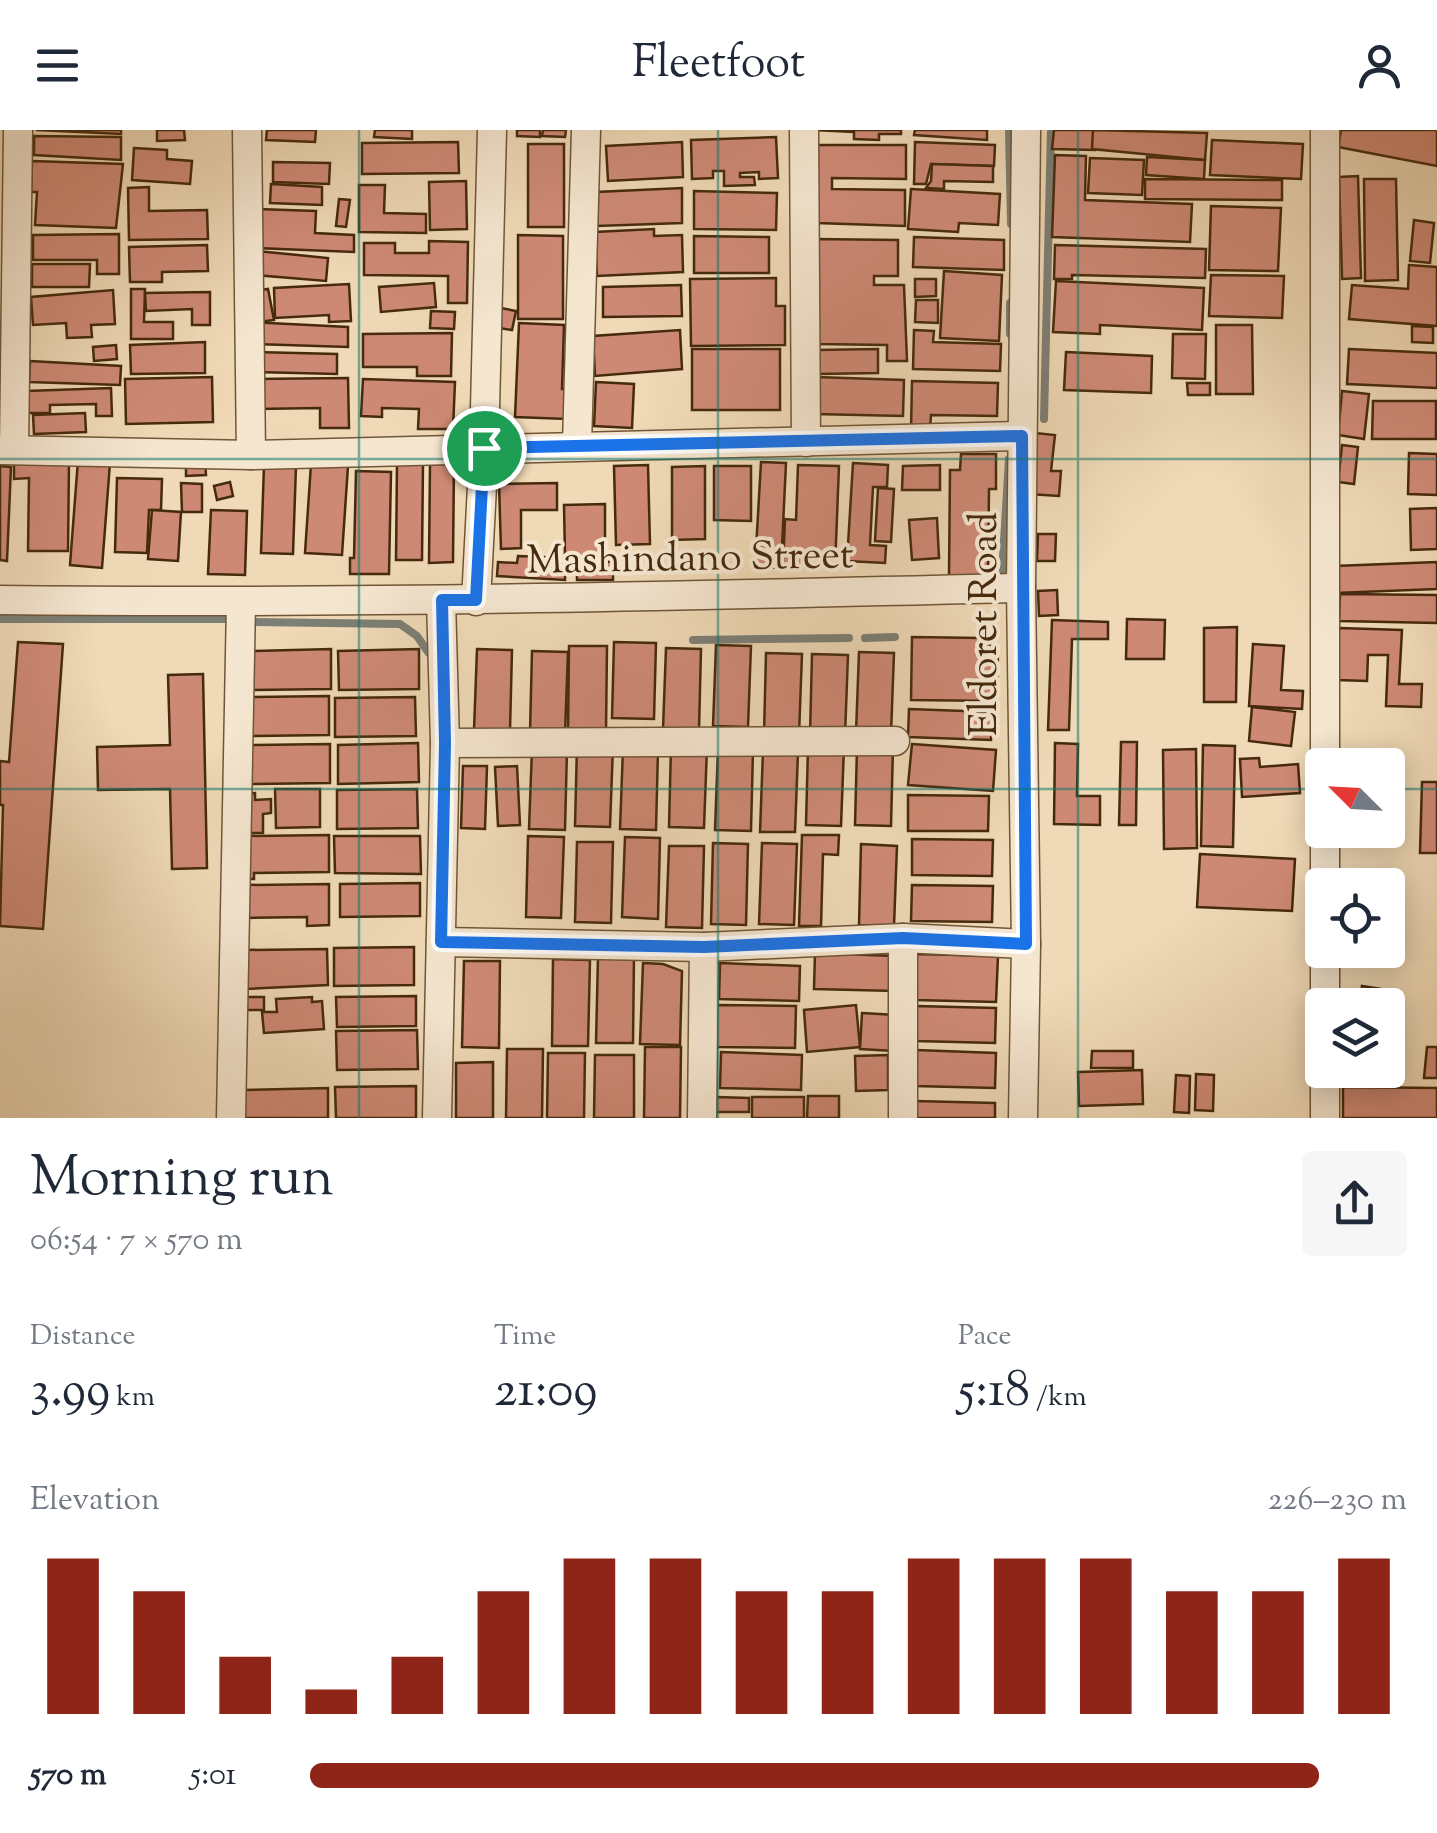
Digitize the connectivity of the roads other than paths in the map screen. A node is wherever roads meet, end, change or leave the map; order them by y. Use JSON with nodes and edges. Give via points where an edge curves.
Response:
{"nodes":[{"id":1,"x":18,"y":130,"type":"edge"},
{"id":2,"x":247,"y":130,"type":"edge"},
{"id":3,"x":492,"y":130,"type":"edge"},
{"id":4,"x":586,"y":130,"type":"edge"},
{"id":5,"x":804,"y":130,"type":"edge"},
{"id":6,"x":1026,"y":130,"type":"edge"},
{"id":7,"x":1325,"y":130,"type":"edge"},
{"id":8,"x":8,"y":233,"type":"edge"},
{"id":9,"x":1022,"y":436,"type":"junction"},
{"id":10,"x":806,"y":442,"type":"junction"},
{"id":11,"x":577,"y":445,"type":"junction"},
{"id":12,"x":484,"y":448,"type":"junction"},
{"id":13,"x":7,"y":450,"type":"edge"},
{"id":14,"x":250,"y":454,"type":"junction"},
{"id":15,"x":1021,"y":588,"type":"junction"},
{"id":16,"x":0,"y":600,"type":"edge"},
{"id":17,"x":442,"y":600,"type":"junction"},
{"id":18,"x":476,"y":600,"type":"junction"},
{"id":19,"x":241,"y":603,"type":"junction"},
{"id":20,"x":895,"y":742,"type":"dead end"},
{"id":21,"x":445,"y":743,"type":"junction"},
{"id":22,"x":1325,"y":748,"type":"edge"},
{"id":23,"x":903,"y":938,"type":"junction"},
{"id":24,"x":441,"y":942,"type":"junction"},
{"id":25,"x":1026,"y":944,"type":"junction"},
{"id":26,"x":704,"y":947,"type":"junction"},
{"id":27,"x":1325,"y":1088,"type":"edge"},
{"id":28,"x":232,"y":1118,"type":"edge"},
{"id":29,"x":437,"y":1118,"type":"edge"},
{"id":30,"x":702,"y":1118,"type":"edge"},
{"id":31,"x":903,"y":1118,"type":"edge"},
{"id":32,"x":1024,"y":1118,"type":"edge"},
{"id":33,"x":1325,"y":1118,"type":"edge"}],
"edges":[{"from":1,"to":8,"type":"street"},
{"from":2,"to":14,"type":"street"},
{"from":3,"to":12,"type":"street"},
{"from":4,"to":11,"type":"street"},
{"from":5,"to":10,"type":"street"},
{"from":6,"to":9,"type":"street","name":"Eldoret Road"},
{"from":7,"to":22,"type":"street"},
{"from":8,"to":13,"type":"street"},
{"from":9,"to":10,"type":"street"},
{"from":9,"to":15,"type":"street","name":"Eldoret Road"},
{"from":10,"to":11,"type":"street"},
{"from":11,"to":12,"type":"street"},
{"from":12,"to":14,"type":"street"},
{"from":12,"to":18,"type":"street"},
{"from":13,"to":14,"type":"street"},
{"from":15,"to":18,"type":"street","name":"Mashindano Street"},
{"from":15,"to":25,"type":"street","name":"Eldoret Road"},
{"from":16,"to":19,"type":"street","name":"Mashindano Street"},
{"from":17,"to":18,"type":"street","name":"Mashindano Street"},
{"from":17,"to":19,"type":"street","name":"Mashindano Street"},
{"from":17,"to":21,"type":"street"},
{"from":19,"to":28,"type":"street"},
{"from":20,"to":21,"type":"street"},
{"from":21,"to":24,"type":"street"},
{"from":23,"to":25,"type":"street"},
{"from":23,"to":26,"type":"street"},
{"from":23,"to":31,"type":"street"},
{"from":24,"to":26,"type":"street"},
{"from":24,"to":29,"type":"street"},
{"from":25,"to":32,"type":"street","name":"Eldoret Road"},
{"from":26,"to":30,"type":"street"},
{"from":27,"to":33,"type":"street"}]}
